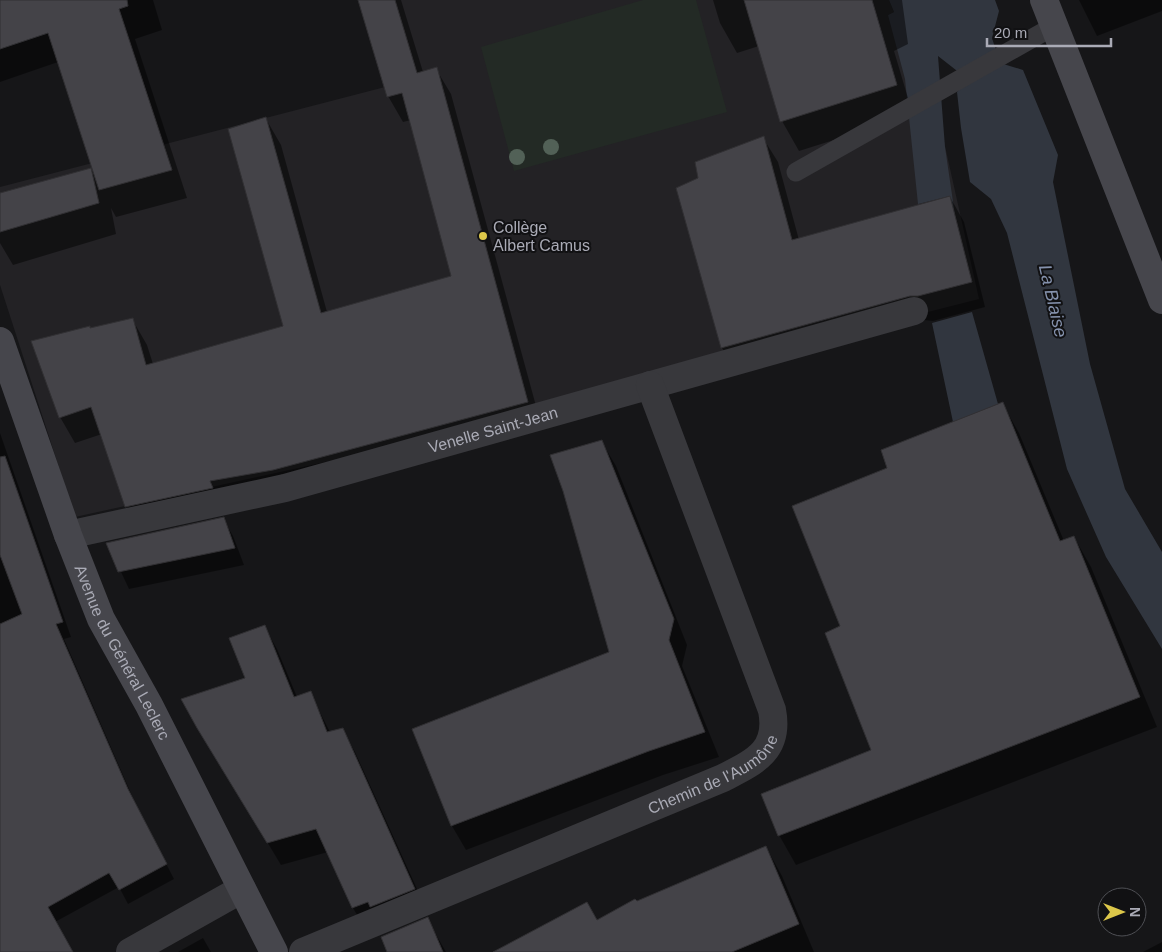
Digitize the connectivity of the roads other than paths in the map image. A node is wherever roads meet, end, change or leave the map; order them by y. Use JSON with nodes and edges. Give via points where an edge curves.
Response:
{"nodes":[{"id":1,"x":1044,"y":0,"type":"edge"},
{"id":2,"x":1054,"y":26,"type":"junction"},
{"id":3,"x":796,"y":172,"type":"dead end"},
{"id":4,"x":1162,"y":300,"type":"edge"},
{"id":5,"x":914,"y":311,"type":"dead end"},
{"id":6,"x":0,"y":341,"type":"edge"},
{"id":7,"x":650,"y":385,"type":"junction"},
{"id":8,"x":68,"y":535,"type":"junction"},
{"id":9,"x":242,"y":888,"type":"junction"},
{"id":10,"x":130,"y":952,"type":"edge"},
{"id":11,"x":274,"y":952,"type":"edge"},
{"id":12,"x":303,"y":952,"type":"edge"}],
"edges":[{"from":1,"to":2,"type":"main road"},
{"from":2,"to":3,"type":"lane"},
{"from":2,"to":4,"type":"main road"},
{"from":5,"to":7,"type":"street","name":"Venelle Saint-Jean"},
{"from":6,"to":8,"type":"main road","name":"Avenue du Général Leclerc"},
{"from":7,"to":8,"type":"street","name":"Venelle Saint-Jean","via":[[285,488]]},
{"from":7,"to":12,"type":"street","name":"Chemin de l'Aumône","via":[[772,710],[774,729],[770,745],[752,762],[723,778]]},
{"from":8,"to":9,"type":"main road","name":"Avenue du Général Leclerc","via":[[101,618]]},
{"from":9,"to":10,"type":"street"},
{"from":9,"to":11,"type":"main road","name":"Avenue du Général Leclerc"}]}
